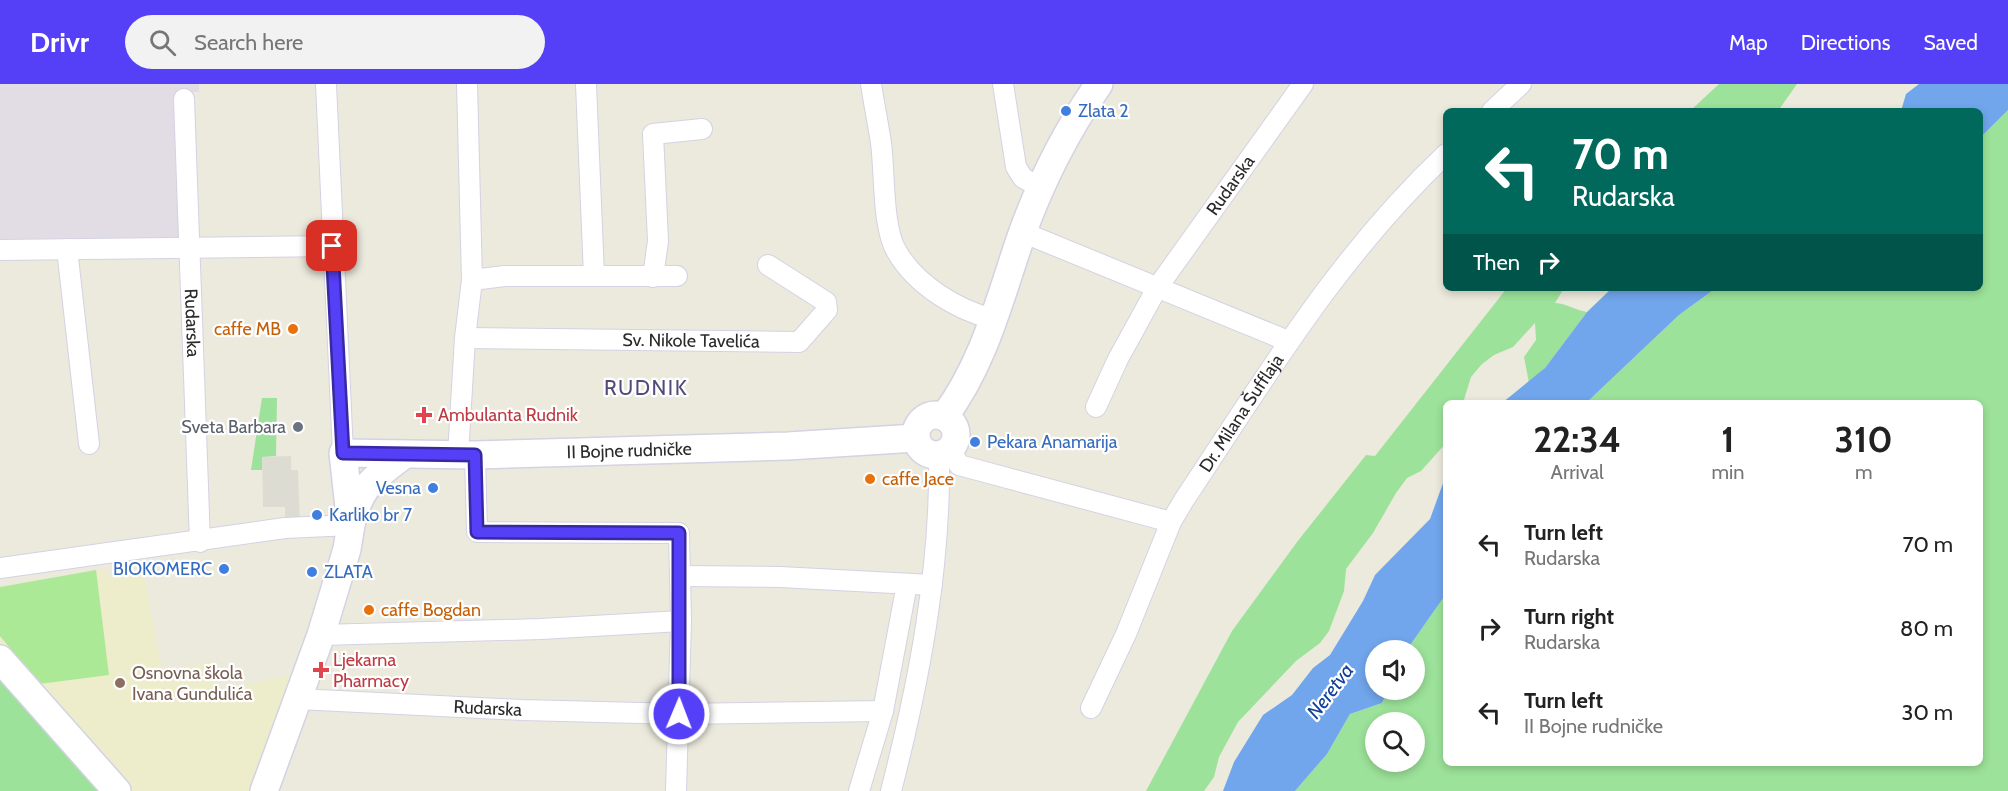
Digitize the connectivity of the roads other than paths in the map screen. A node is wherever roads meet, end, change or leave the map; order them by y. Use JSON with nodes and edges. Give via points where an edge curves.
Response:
{"nodes":[{"id":1,"x":326,"y":84,"type":"edge"},
{"id":2,"x":467,"y":84,"type":"edge"},
{"id":3,"x":586,"y":84,"type":"edge"},
{"id":4,"x":872,"y":84,"type":"edge"},
{"id":5,"x":1003,"y":84,"type":"edge"},
{"id":6,"x":1099,"y":84,"type":"edge"},
{"id":7,"x":1304,"y":84,"type":"edge"},
{"id":8,"x":1521,"y":84,"type":"edge"},
{"id":9,"x":184,"y":99,"type":"dead end"},
{"id":10,"x":1495,"y":108,"type":"edge"},
{"id":11,"x":702,"y":129,"type":"dead end"},
{"id":12,"x":1443,"y":157,"type":"edge"},
{"id":13,"x":1040,"y":187,"type":"junction"},
{"id":14,"x":1023,"y":232,"type":"junction"},
{"id":15,"x":332,"y":246,"type":"junction"},
{"id":16,"x":189,"y":248,"type":"junction"},
{"id":17,"x":67,"y":249,"type":"junction"},
{"id":18,"x":0,"y":250,"type":"edge"},
{"id":19,"x":768,"y":265,"type":"dead end"},
{"id":20,"x":594,"y":276,"type":"junction"},
{"id":21,"x":653,"y":276,"type":"junction"},
{"id":22,"x":677,"y":276,"type":"dead end"},
{"id":23,"x":472,"y":280,"type":"junction"},
{"id":24,"x":1157,"y":288,"type":"junction"},
{"id":25,"x":993,"y":319,"type":"junction"},
{"id":26,"x":465,"y":338,"type":"junction"},
{"id":27,"x":1288,"y":341,"type":"junction"},
{"id":28,"x":1096,"y":407,"type":"dead end"},
{"id":29,"x":944,"y":417,"type":"junction"},
{"id":30,"x":916,"y":438,"type":"junction"},
{"id":31,"x":89,"y":444,"type":"dead end"},
{"id":32,"x":944,"y":452,"type":"junction"},
{"id":33,"x":343,"y":453,"type":"junction"},
{"id":34,"x":404,"y":455,"type":"junction"},
{"id":35,"x":467,"y":455,"type":"junction"},
{"id":36,"x":1171,"y":522,"type":"junction"},
{"id":37,"x":351,"y":525,"type":"junction"},
{"id":38,"x":200,"y":542,"type":"junction"},
{"id":39,"x":0,"y":568,"type":"edge"},
{"id":40,"x":681,"y":576,"type":"junction"},
{"id":41,"x":907,"y":584,"type":"junction"},
{"id":42,"x":932,"y":585,"type":"junction"},
{"id":43,"x":681,"y":621,"type":"junction"},
{"id":44,"x":321,"y":636,"type":"junction"},
{"id":45,"x":0,"y":659,"type":"edge"},
{"id":46,"x":298,"y":699,"type":"junction"},
{"id":47,"x":1091,"y":708,"type":"dead end"},
{"id":48,"x":884,"y":711,"type":"junction"},
{"id":49,"x":679,"y":714,"type":"junction"},
{"id":50,"x":117,"y":791,"type":"edge"},
{"id":51,"x":264,"y":791,"type":"edge"},
{"id":52,"x":676,"y":791,"type":"edge"},
{"id":53,"x":859,"y":791,"type":"edge"},
{"id":54,"x":891,"y":791,"type":"edge"}],
"edges":[{"from":1,"to":15,"type":"street"},
{"from":2,"to":23,"type":"street"},
{"from":3,"to":20,"type":"street"},
{"from":4,"to":25,"type":"street","via":[[887,214],[896,251],[930,288],[976,315]]},
{"from":5,"to":13,"type":"street","via":[[1016,167],[1023,178]]},
{"from":6,"to":13,"type":"street"},
{"from":7,"to":24,"type":"street","name":"Rudarska"},
{"from":8,"to":10,"type":"street"},
{"from":9,"to":16,"type":"street","name":"Rudarska"},
{"from":11,"to":21,"type":"street","via":[[653,134],[658,241]]},
{"from":12,"to":27,"type":"street","name":"Dr. Milana Šufflaja","via":[[1378,222]]},
{"from":13,"to":14,"type":"street"},
{"from":14,"to":24,"type":"street"},
{"from":14,"to":25,"type":"street"},
{"from":15,"to":16,"type":"street"},
{"from":15,"to":33,"type":"street"},
{"from":16,"to":17,"type":"street"},
{"from":16,"to":38,"type":"street","name":"Rudarska"},
{"from":17,"to":18,"type":"street"},
{"from":17,"to":31,"type":"street"},
{"from":19,"to":26,"type":"street","name":"Sv. Nikole Tavelića","via":[[826,302],[828,310],[799,342]]},
{"from":20,"to":21,"type":"street"},
{"from":20,"to":23,"type":"street"},
{"from":21,"to":22,"type":"street"},
{"from":23,"to":26,"type":"street"},
{"from":24,"to":27,"type":"street"},
{"from":24,"to":28,"type":"street","name":"Rudarska"},
{"from":25,"to":29,"type":"street","via":[[981,356]]},
{"from":26,"to":35,"type":"street"},
{"from":27,"to":36,"type":"street","name":"Dr. Milana Šufflaja"},
{"from":29,"to":30,"type":"street","via":[[922,421]]},
{"from":29,"to":32,"type":"street","via":[[956,433]]},
{"from":30,"to":32,"type":"street","via":[[927,453]]},
{"from":30,"to":35,"type":"street","name":"II Bojne rudničke","via":[[788,446]]},
{"from":32,"to":36,"type":"street","via":[[959,465]]},
{"from":32,"to":42,"type":"street"},
{"from":33,"to":34,"type":"street","name":"II Bojne rudničke"},
{"from":33,"to":37,"type":"street"},
{"from":34,"to":35,"type":"street","name":"II Bojne rudničke"},
{"from":34,"to":37,"type":"street","via":[[361,492]]},
{"from":35,"to":40,"type":"street","via":[[477,532],[679,533]]},
{"from":36,"to":47,"type":"street","name":"Dr. Milana Šufflaja"},
{"from":37,"to":38,"type":"street","via":[[285,528]]},
{"from":37,"to":44,"type":"street"},
{"from":38,"to":39,"type":"street"},
{"from":40,"to":41,"type":"street"},
{"from":40,"to":43,"type":"street"},
{"from":41,"to":42,"type":"street"},
{"from":41,"to":48,"type":"street"},
{"from":42,"to":54,"type":"street"},
{"from":43,"to":44,"type":"street"},
{"from":43,"to":49,"type":"street"},
{"from":44,"to":46,"type":"street"},
{"from":45,"to":50,"type":"street"},
{"from":46,"to":49,"type":"street","name":"Rudarska"},
{"from":46,"to":51,"type":"street"},
{"from":48,"to":49,"type":"street","name":"Rudarska"},
{"from":48,"to":53,"type":"street"},
{"from":49,"to":52,"type":"street"}]}
